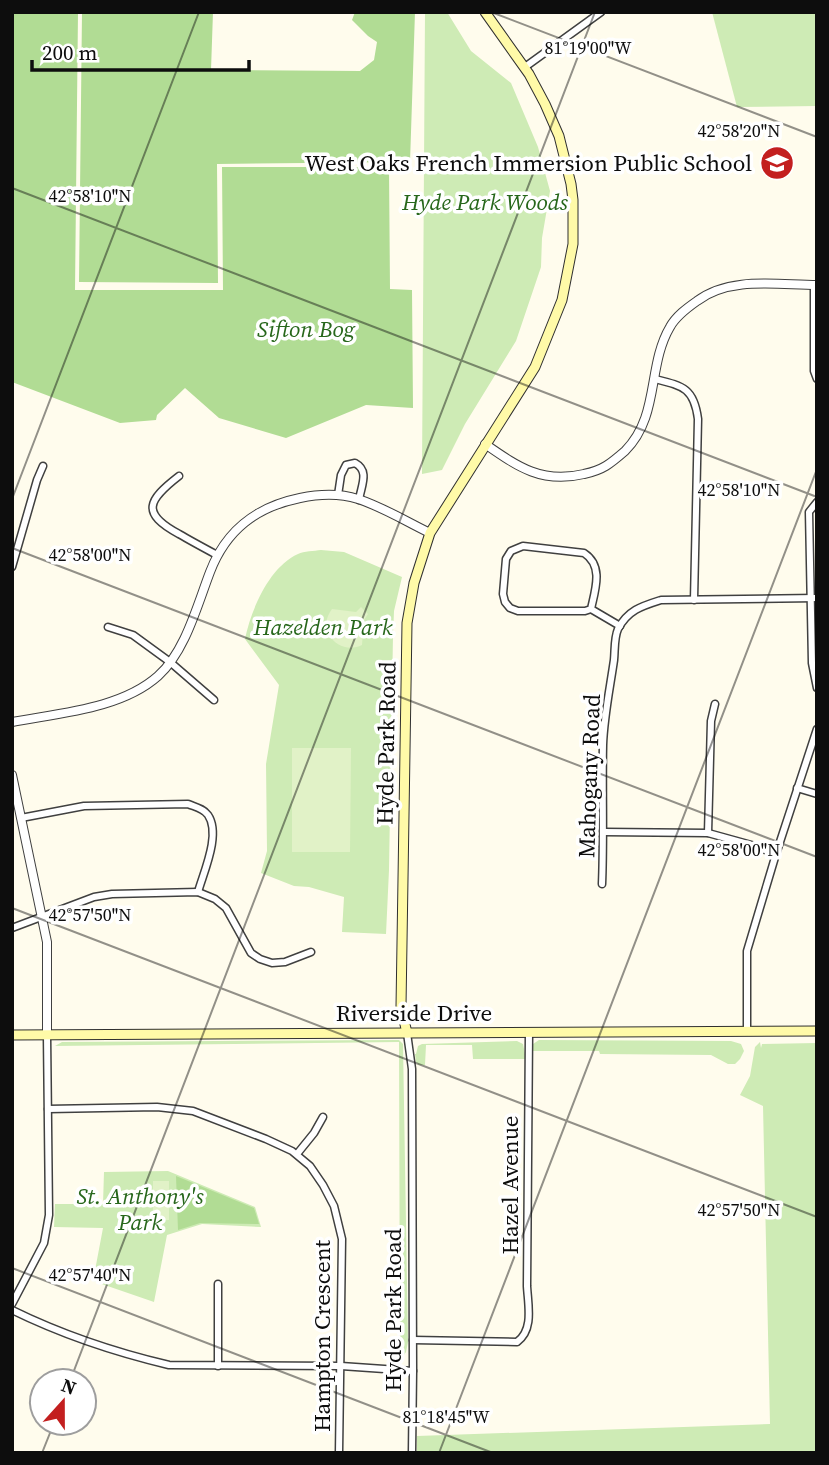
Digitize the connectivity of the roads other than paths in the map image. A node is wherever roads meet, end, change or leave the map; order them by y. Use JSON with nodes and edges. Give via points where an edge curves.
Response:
{"nodes":[{"id":1,"x":485,"y":12,"type":"edge"},
{"id":2,"x":601,"y":12,"type":"edge"},
{"id":3,"x":525,"y":67,"type":"junction"},
{"id":4,"x":815,"y":285,"type":"edge"},
{"id":5,"x":655,"y":379,"type":"junction"},
{"id":6,"x":817,"y":379,"type":"edge"},
{"id":7,"x":485,"y":444,"type":"junction"},
{"id":8,"x":43,"y":466,"type":"dead end"},
{"id":9,"x":180,"y":476,"type":"dead end"},
{"id":10,"x":338,"y":495,"type":"junction"},
{"id":11,"x":359,"y":500,"type":"junction"},
{"id":12,"x":817,"y":502,"type":"edge"},
{"id":13,"x":430,"y":534,"type":"junction"},
{"id":14,"x":217,"y":555,"type":"junction"},
{"id":15,"x":12,"y":567,"type":"edge"},
{"id":16,"x":813,"y":598,"type":"edge"},
{"id":17,"x":694,"y":600,"type":"junction"},
{"id":18,"x":592,"y":609,"type":"junction"},
{"id":19,"x":620,"y":626,"type":"junction"},
{"id":20,"x":108,"y":627,"type":"dead end"},
{"id":21,"x":170,"y":662,"type":"junction"},
{"id":22,"x":817,"y":688,"type":"edge"},
{"id":23,"x":214,"y":700,"type":"dead end"},
{"id":24,"x":715,"y":704,"type":"dead end"},
{"id":25,"x":12,"y":723,"type":"edge"},
{"id":26,"x":817,"y":729,"type":"edge"},
{"id":27,"x":12,"y":775,"type":"edge"},
{"id":28,"x":797,"y":788,"type":"junction"},
{"id":29,"x":817,"y":794,"type":"edge"},
{"id":30,"x":21,"y":818,"type":"junction"},
{"id":31,"x":604,"y":832,"type":"junction"},
{"id":32,"x":708,"y":833,"type":"junction"},
{"id":33,"x":776,"y":854,"type":"junction"},
{"id":34,"x":602,"y":884,"type":"dead end"},
{"id":35,"x":198,"y":892,"type":"junction"},
{"id":36,"x":43,"y":916,"type":"junction"},
{"id":37,"x":12,"y":928,"type":"edge"},
{"id":38,"x":311,"y":952,"type":"dead end"},
{"id":39,"x":747,"y":1031,"type":"junction"},
{"id":40,"x":817,"y":1031,"type":"edge"},
{"id":41,"x":529,"y":1032,"type":"junction"},
{"id":42,"x":407,"y":1033,"type":"junction"},
{"id":43,"x":12,"y":1035,"type":"edge"},
{"id":44,"x":47,"y":1035,"type":"junction"},
{"id":45,"x":48,"y":1109,"type":"junction"},
{"id":46,"x":323,"y":1117,"type":"dead end"},
{"id":47,"x":297,"y":1154,"type":"junction"},
{"id":48,"x":218,"y":1284,"type":"dead end"},
{"id":49,"x":12,"y":1307,"type":"edge"},
{"id":50,"x":413,"y":1340,"type":"junction"},
{"id":51,"x":218,"y":1366,"type":"junction"},
{"id":52,"x":341,"y":1366,"type":"junction"},
{"id":53,"x":413,"y":1371,"type":"junction"},
{"id":54,"x":340,"y":1453,"type":"edge"},
{"id":55,"x":412,"y":1453,"type":"edge"}],
"edges":[{"from":1,"to":3,"type":"main road","name":"Hyde Park Road"},
{"from":2,"to":3,"type":"street"},
{"from":3,"to":7,"type":"main road","name":"Hyde Park Road","via":[[564,152],[573,200],[573,244],[562,300],[535,367]]},
{"from":4,"to":5,"type":"street","via":[[742,285],[718,289],[699,299],[670,326]]},
{"from":4,"to":6,"type":"street"},
{"from":5,"to":7,"type":"street","via":[[642,427],[632,443],[600,471],[565,477],[536,474]]},
{"from":5,"to":17,"type":"street","via":[[678,384],[696,405]]},
{"from":7,"to":13,"type":"main road","name":"Hyde Park Road"},
{"from":8,"to":15,"type":"street"},
{"from":9,"to":14,"type":"street","via":[[154,502],[154,517]]},
{"from":10,"to":11,"type":"street"},
{"from":10,"to":11,"type":"street","via":[[346,465],[355,463],[365,475]]},
{"from":10,"to":14,"type":"street","via":[[285,501],[256,514],[228,538]]},
{"from":11,"to":13,"type":"street"},
{"from":12,"to":16,"type":"street","via":[[809,512]]},
{"from":13,"to":42,"type":"main road","name":"Hyde Park Road","via":[[407,624],[401,1007]]},
{"from":14,"to":21,"type":"street","via":[[183,643]]},
{"from":16,"to":17,"type":"street"},
{"from":16,"to":22,"type":"street","via":[[812,663]]},
{"from":17,"to":19,"type":"street","via":[[661,600],[636,608]]},
{"from":18,"to":18,"type":"street","via":[[510,608],[503,594],[511,551],[523,546],[584,553],[591,558],[597,572]]},
{"from":18,"to":19,"type":"street"},
{"from":19,"to":31,"type":"street","name":"Mahogany Road","via":[[606,702]]},
{"from":20,"to":21,"type":"street","via":[[133,635]]},
{"from":21,"to":23,"type":"street"},
{"from":21,"to":25,"type":"street","via":[[139,690],[111,703]]},
{"from":24,"to":32,"type":"street"},
{"from":26,"to":28,"type":"street"},
{"from":27,"to":30,"type":"street"},
{"from":28,"to":29,"type":"street"},
{"from":28,"to":33,"type":"street"},
{"from":30,"to":35,"type":"street","via":[[85,806],[188,804],[202,809],[214,831]]},
{"from":30,"to":36,"type":"street"},
{"from":31,"to":32,"type":"street"},
{"from":31,"to":34,"type":"street","name":"Mahogany Road"},
{"from":32,"to":33,"type":"street"},
{"from":33,"to":39,"type":"street","via":[[747,951]]},
{"from":35,"to":36,"type":"street","via":[[112,894]]},
{"from":35,"to":38,"type":"street","via":[[226,908],[251,953],[260,959],[285,962]]},
{"from":36,"to":37,"type":"street"},
{"from":36,"to":44,"type":"street"},
{"from":39,"to":40,"type":"main road","name":"Riverside Drive"},
{"from":39,"to":41,"type":"main road","name":"Riverside Drive"},
{"from":41,"to":42,"type":"main road","name":"Riverside Drive"},
{"from":41,"to":50,"type":"street","name":"Hazel Avenue","via":[[529,1325],[525,1336],[517,1342]]},
{"from":42,"to":44,"type":"main road","name":"Riverside Drive"},
{"from":42,"to":50,"type":"street","name":"Hyde Park Road"},
{"from":43,"to":44,"type":"main road","name":"Riverside Drive"},
{"from":44,"to":45,"type":"street"},
{"from":45,"to":47,"type":"street","name":"Hampton Crescent","via":[[157,1107],[193,1111]]},
{"from":45,"to":49,"type":"street","via":[[49,1215],[44,1243]]},
{"from":46,"to":47,"type":"street"},
{"from":47,"to":52,"type":"street","name":"Hampton Crescent","via":[[323,1185],[342,1239]]},
{"from":48,"to":51,"type":"street"},
{"from":49,"to":51,"type":"street","via":[[50,1329],[142,1359]]},
{"from":50,"to":53,"type":"street","name":"Hyde Park Road"},
{"from":51,"to":52,"type":"street"},
{"from":52,"to":53,"type":"street"},
{"from":52,"to":54,"type":"street","name":"Hampton Crescent"},
{"from":53,"to":55,"type":"street","name":"Hyde Park Road"}]}
